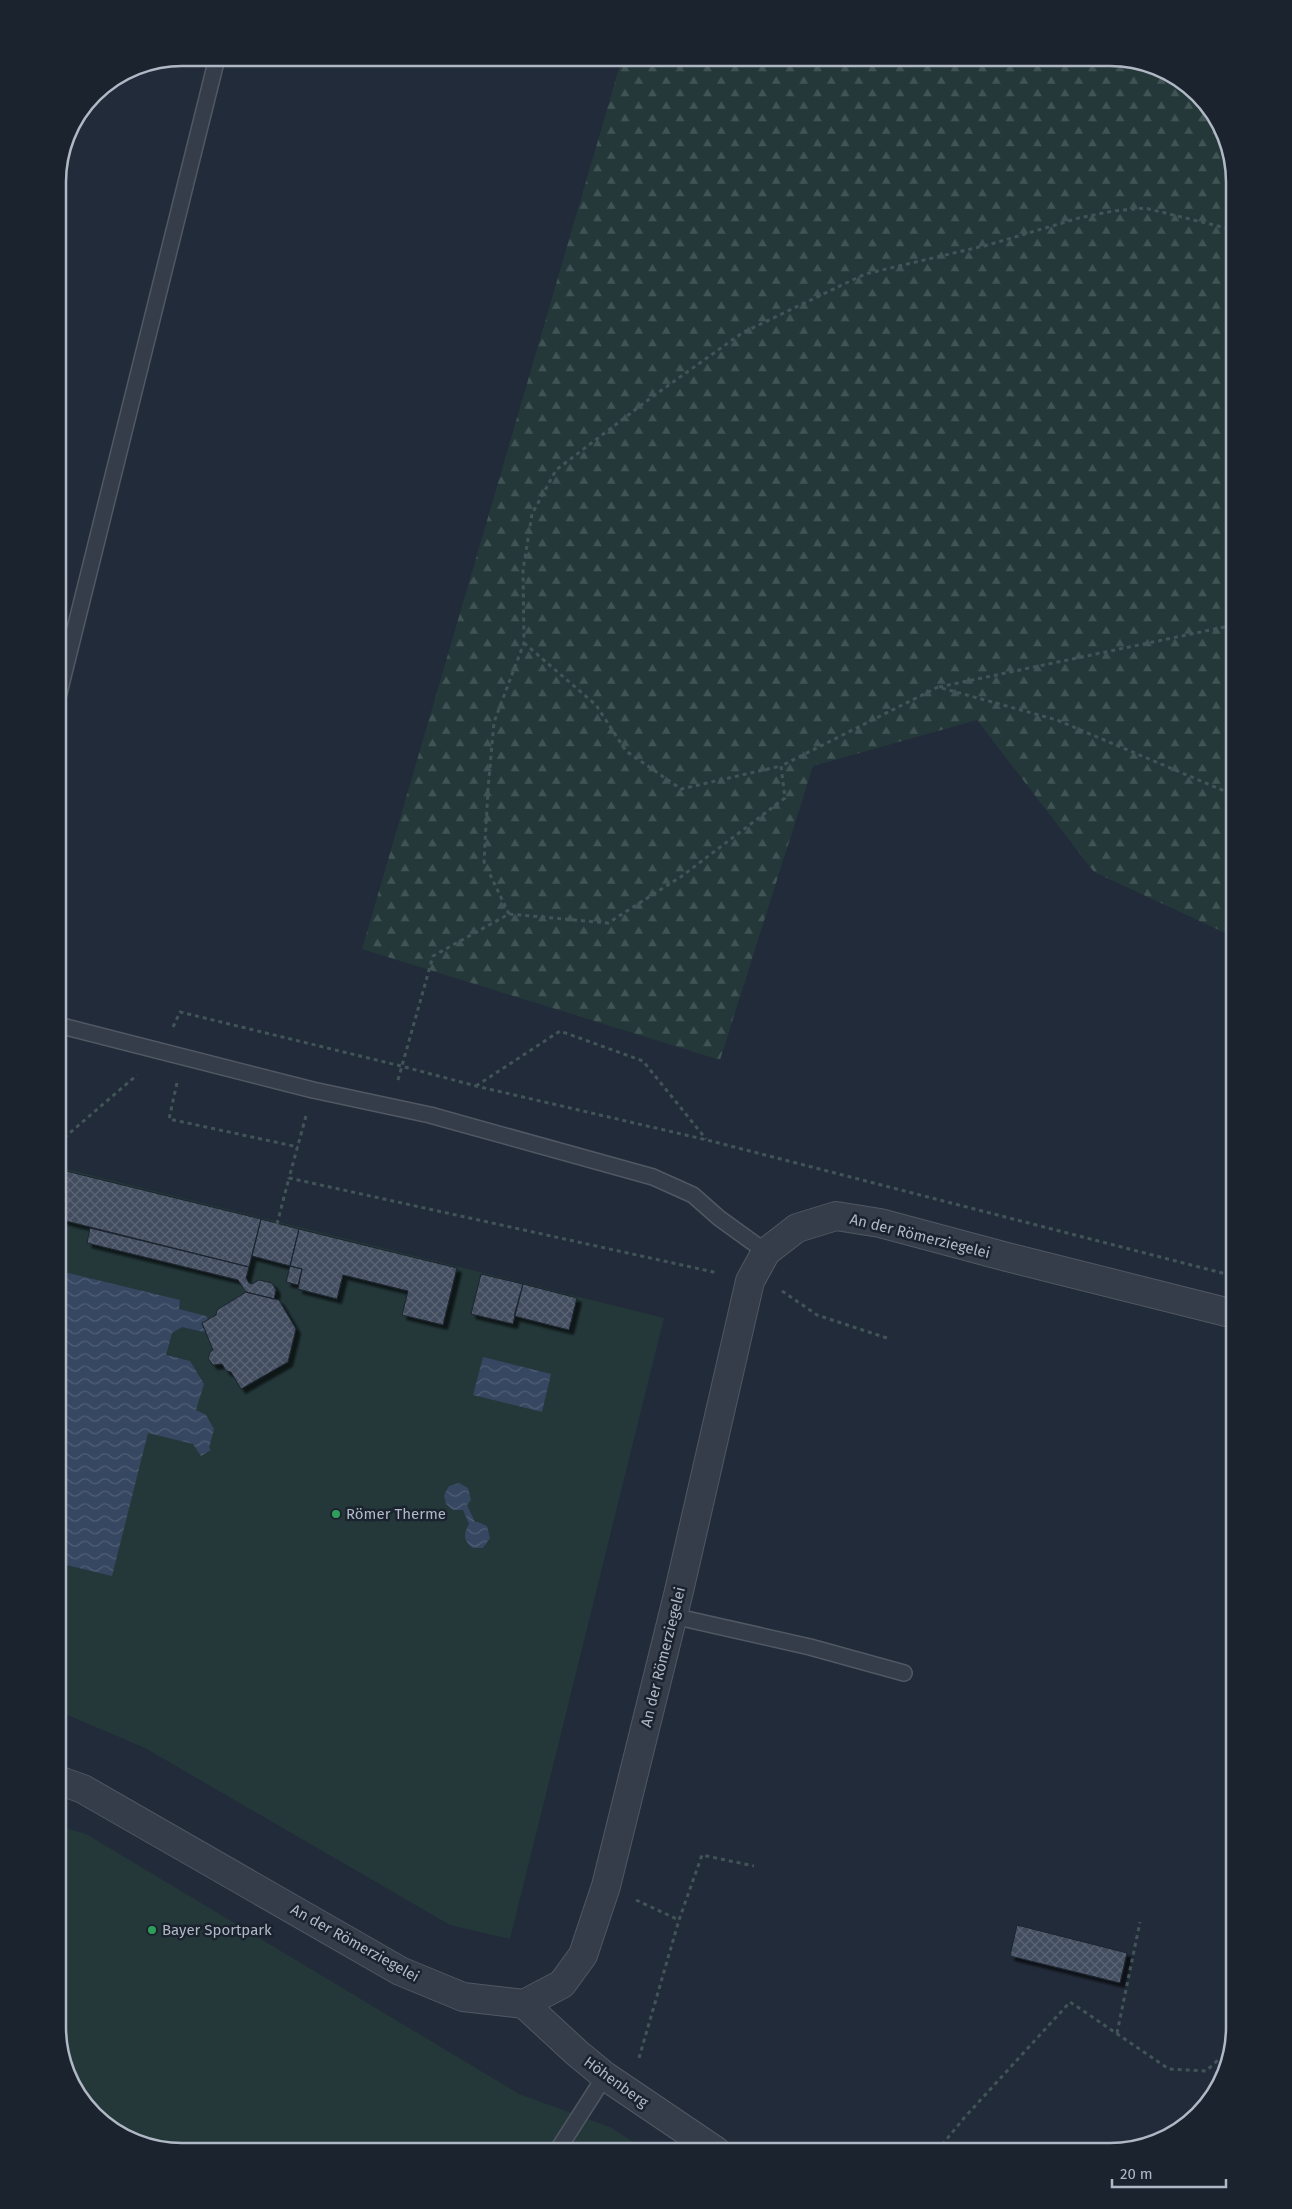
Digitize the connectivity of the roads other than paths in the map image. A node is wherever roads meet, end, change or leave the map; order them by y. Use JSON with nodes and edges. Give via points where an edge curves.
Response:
{"nodes":[{"id":1,"x":215,"y":66,"type":"edge"},
{"id":2,"x":66,"y":665,"type":"edge"},
{"id":3,"x":66,"y":1026,"type":"edge"},
{"id":4,"x":766,"y":1252,"type":"junction"},
{"id":5,"x":1226,"y":1312,"type":"edge"},
{"id":6,"x":673,"y":1616,"type":"junction"},
{"id":7,"x":904,"y":1673,"type":"dead end"},
{"id":8,"x":66,"y":1783,"type":"edge"},
{"id":9,"x":524,"y":2004,"type":"junction"},
{"id":10,"x":606,"y":2076,"type":"junction"},
{"id":11,"x":561,"y":2143,"type":"edge"},
{"id":12,"x":704,"y":2143,"type":"edge"}],
"edges":[{"from":1,"to":2,"type":"lane"},
{"from":3,"to":4,"type":"lane","via":[[313,1090],[392,1106],[653,1178],[693,1195]]},
{"from":4,"to":5,"type":"street","name":"An der Römerziegelei","via":[[797,1228],[836,1216],[880,1223]]},
{"from":4,"to":6,"type":"street","name":"An der Römerziegelei","via":[[750,1281]]},
{"from":6,"to":7,"type":"lane","via":[[810,1647]]},
{"from":6,"to":9,"type":"street","name":"An der Römerziegelei","via":[[606,1886],[583,1955],[562,1984]]},
{"from":8,"to":9,"type":"street","name":"An der Römerziegelei","via":[[83,1789],[400,1971],[463,1998]]},
{"from":9,"to":10,"type":"street","name":"Höhenberg","via":[[576,2053]]},
{"from":10,"to":11,"type":"lane"},
{"from":10,"to":12,"type":"street","name":"Höhenberg"}]}
